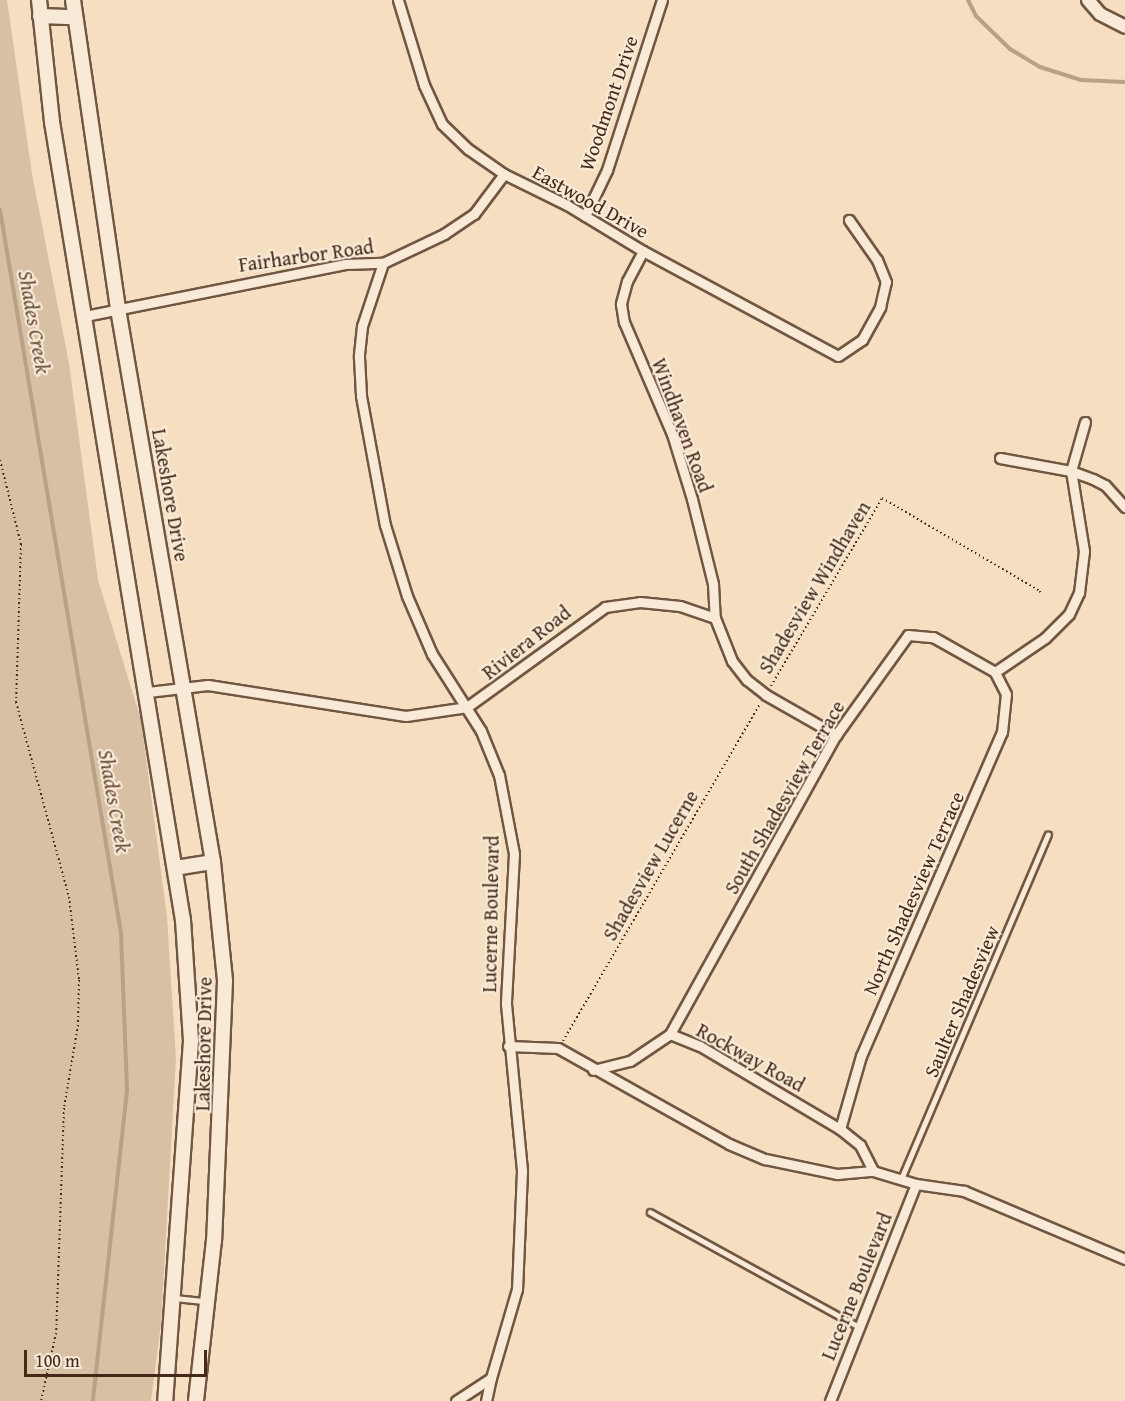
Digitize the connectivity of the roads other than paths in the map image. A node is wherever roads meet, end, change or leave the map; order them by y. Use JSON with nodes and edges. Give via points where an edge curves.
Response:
{"nodes":[{"id":1,"x":39,"y":0,"type":"edge"},
{"id":2,"x":73,"y":0,"type":"edge"},
{"id":3,"x":398,"y":0,"type":"edge"},
{"id":4,"x":662,"y":0,"type":"edge"},
{"id":5,"x":1088,"y":0,"type":"edge"},
{"id":6,"x":40,"y":16,"type":"junction"},
{"id":7,"x":75,"y":17,"type":"junction"},
{"id":8,"x":1125,"y":27,"type":"edge"},
{"id":9,"x":504,"y":174,"type":"junction"},
{"id":10,"x":585,"y":216,"type":"junction"},
{"id":11,"x":849,"y":220,"type":"dead end"},
{"id":12,"x":643,"y":251,"type":"junction"},
{"id":13,"x":383,"y":263,"type":"junction"},
{"id":14,"x":118,"y":309,"type":"junction"},
{"id":15,"x":85,"y":316,"type":"junction"},
{"id":16,"x":1085,"y":422,"type":"dead end"},
{"id":17,"x":1000,"y":458,"type":"dead end"},
{"id":18,"x":1071,"y":471,"type":"junction"},
{"id":19,"x":1125,"y":507,"type":"edge"},
{"id":20,"x":715,"y":618,"type":"junction"},
{"id":21,"x":995,"y":672,"type":"junction"},
{"id":22,"x":186,"y":688,"type":"junction"},
{"id":23,"x":148,"y":692,"type":"junction"},
{"id":24,"x":467,"y":707,"type":"junction"},
{"id":25,"x":836,"y":735,"type":"junction"},
{"id":26,"x":1048,"y":835,"type":"dead end"},
{"id":27,"x":213,"y":862,"type":"junction"},
{"id":28,"x":175,"y":868,"type":"junction"},
{"id":29,"x":670,"y":1034,"type":"junction"},
{"id":30,"x":508,"y":1046,"type":"junction"},
{"id":31,"x":593,"y":1070,"type":"junction"},
{"id":32,"x":840,"y":1129,"type":"junction"},
{"id":33,"x":873,"y":1171,"type":"junction"},
{"id":34,"x":901,"y":1179,"type":"junction"},
{"id":35,"x":916,"y":1184,"type":"junction"},
{"id":36,"x":650,"y":1212,"type":"dead end"},
{"id":37,"x":1125,"y":1259,"type":"edge"},
{"id":38,"x":173,"y":1298,"type":"junction"},
{"id":39,"x":208,"y":1302,"type":"junction"},
{"id":40,"x":859,"y":1327,"type":"junction"},
{"id":41,"x":491,"y":1378,"type":"junction"},
{"id":42,"x":165,"y":1401,"type":"edge"},
{"id":43,"x":196,"y":1401,"type":"edge"},
{"id":44,"x":456,"y":1401,"type":"edge"},
{"id":45,"x":486,"y":1401,"type":"edge"},
{"id":46,"x":830,"y":1401,"type":"edge"}],
"edges":[{"from":1,"to":6,"type":"main road","name":"Lakeshore Drive"},
{"from":2,"to":7,"type":"main road","name":"Lakeshore Drive"},
{"from":3,"to":9,"type":"street","name":"Eastwood Drive","via":[[424,85],[442,124],[468,149]]},
{"from":4,"to":10,"type":"street","name":"Woodmont Drive","via":[[607,170]]},
{"from":5,"to":8,"type":"street","via":[[1100,14]]},
{"from":6,"to":7,"type":"main road"},
{"from":6,"to":15,"type":"main road","name":"Lakeshore Drive","via":[[52,122]]},
{"from":7,"to":14,"type":"main road","name":"Lakeshore Drive"},
{"from":9,"to":10,"type":"street","name":"Eastwood Drive"},
{"from":9,"to":13,"type":"street","name":"Fairharbor Road","via":[[474,214],[444,234]]},
{"from":10,"to":12,"type":"street","name":"Eastwood Drive"},
{"from":11,"to":12,"type":"street","name":"Eastwood Drive","via":[[877,260],[886,282],[880,307],[862,340],[838,356]]},
{"from":12,"to":20,"type":"street","name":"Windhaven Road","via":[[627,281],[621,304],[624,322],[672,434],[692,499],[713,584]]},
{"from":13,"to":14,"type":"street","name":"Fairharbor Road","via":[[345,264]]},
{"from":13,"to":24,"type":"street","name":"Lucerne Boulevard","via":[[362,326],[363,407],[385,525],[407,596],[432,654]]},
{"from":14,"to":15,"type":"street"},
{"from":14,"to":22,"type":"main road","name":"Lakeshore Drive"},
{"from":15,"to":23,"type":"main road","name":"Lakeshore Drive"},
{"from":16,"to":18,"type":"street"},
{"from":17,"to":18,"type":"street"},
{"from":18,"to":19,"type":"street","via":[[1105,485]]},
{"from":18,"to":21,"type":"street","via":[[1084,551],[1079,593],[1068,614],[1045,638]]},
{"from":20,"to":24,"type":"street","name":"Riviera Road","via":[[680,606],[640,603],[605,607]]},
{"from":20,"to":25,"type":"street","via":[[732,661],[766,695]]},
{"from":21,"to":25,"type":"street","name":"South Shadesview Terrace","via":[[933,637],[908,635]]},
{"from":21,"to":32,"type":"street","name":"North Shadesview Terrace","via":[[1006,694],[1002,732],[861,1056]]},
{"from":22,"to":23,"type":"street"},
{"from":22,"to":24,"type":"street","name":"Riviera Road","via":[[208,685],[406,716]]},
{"from":22,"to":27,"type":"main road","name":"Lakeshore Drive"},
{"from":23,"to":28,"type":"main road","name":"Lakeshore Drive"},
{"from":24,"to":30,"type":"street","name":"Lucerne Boulevard","via":[[499,775],[514,854],[507,968]]},
{"from":25,"to":29,"type":"street","name":"South Shadesview Terrace"},
{"from":26,"to":34,"type":"lane","name":"Saulter Shadesview"},
{"from":27,"to":28,"type":"main road"},
{"from":27,"to":39,"type":"main road","name":"Lakeshore Drive","via":[[225,981],[223,1103]]},
{"from":28,"to":38,"type":"main road","name":"Lakeshore Drive","via":[[191,1041]]},
{"from":29,"to":31,"type":"street","name":"Rockway Road","via":[[630,1061]]},
{"from":29,"to":32,"type":"street","name":"Rockway Road","via":[[700,1046]]},
{"from":30,"to":31,"type":"street","via":[[558,1048]]},
{"from":30,"to":41,"type":"street","name":"Lucerne Boulevard","via":[[522,1171],[521,1239],[517,1289]]},
{"from":31,"to":33,"type":"street","via":[[729,1144],[765,1159],[837,1174]]},
{"from":32,"to":33,"type":"street","name":"Rockway Road","via":[[860,1145]]},
{"from":33,"to":34,"type":"street"},
{"from":34,"to":35,"type":"street"},
{"from":35,"to":37,"type":"street","via":[[964,1191]]},
{"from":35,"to":40,"type":"street","name":"Lucerne Boulevard"},
{"from":36,"to":40,"type":"lane"},
{"from":38,"to":39,"type":"lane"},
{"from":38,"to":42,"type":"main road","name":"Lakeshore Drive"},
{"from":39,"to":43,"type":"main road","name":"Lakeshore Drive"},
{"from":40,"to":46,"type":"street","name":"Lucerne Boulevard"},
{"from":41,"to":44,"type":"street"},
{"from":41,"to":45,"type":"street","name":"Lucerne Boulevard"}]}
